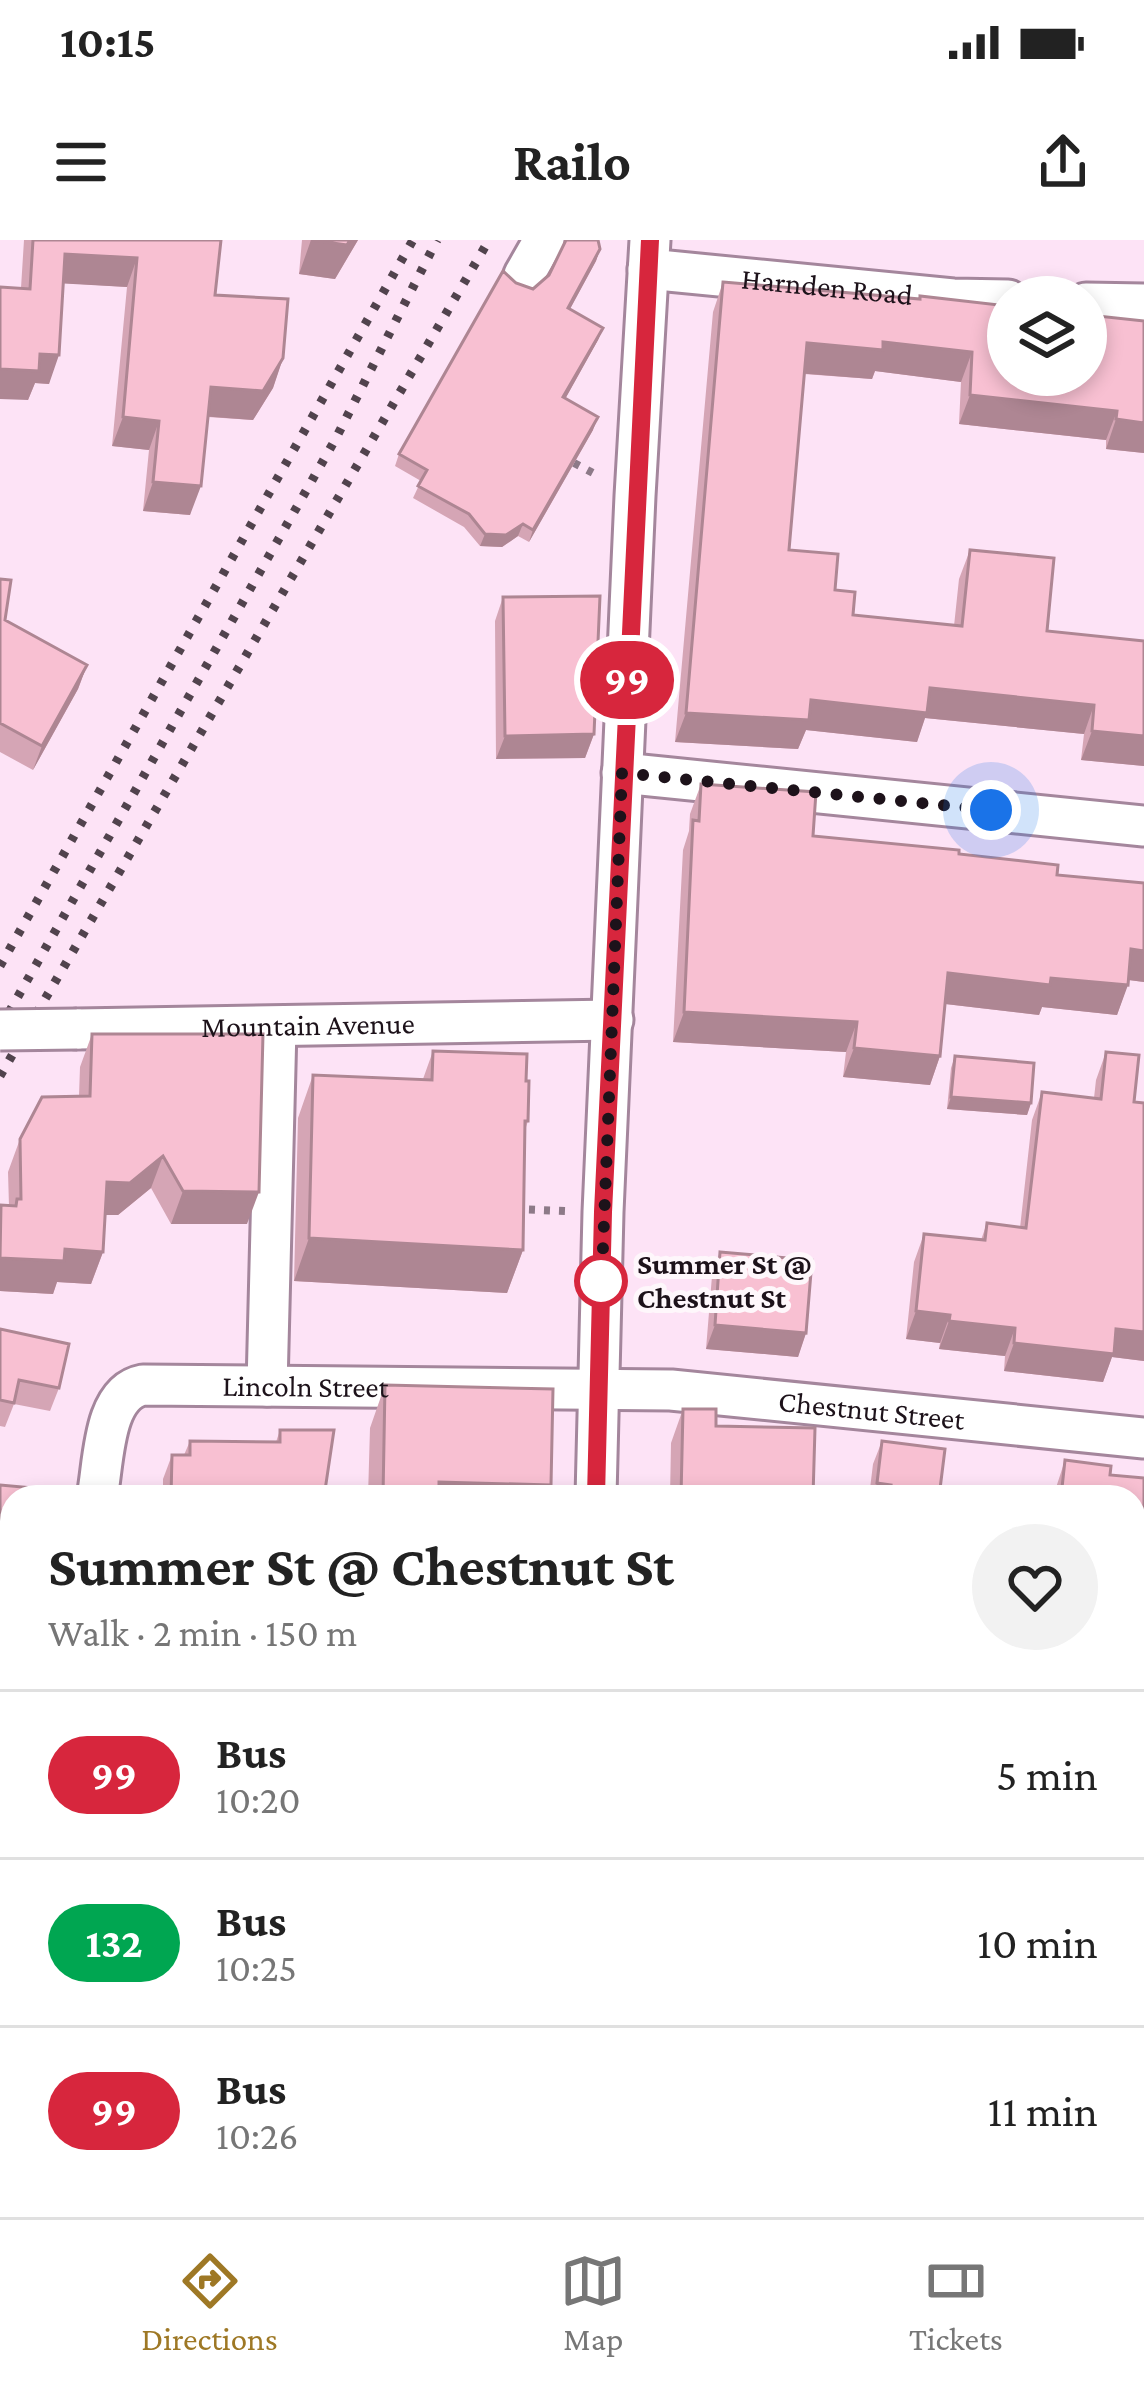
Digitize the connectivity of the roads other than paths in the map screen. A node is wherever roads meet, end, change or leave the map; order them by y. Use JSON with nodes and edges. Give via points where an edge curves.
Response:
{"nodes":[{"id":1,"x":544,"y":240,"type":"edge"},
{"id":2,"x":650,"y":255,"type":"edge"},
{"id":3,"x":524,"y":275,"type":"dead end"},
{"id":4,"x":987,"y":298,"type":"edge"},
{"id":5,"x":1107,"y":303,"type":"edge"},
{"id":6,"x":1144,"y":304,"type":"edge"},
{"id":7,"x":622,"y":773,"type":"junction"},
{"id":8,"x":1144,"y":826,"type":"edge"},
{"id":9,"x":613,"y":1021,"type":"junction"},
{"id":10,"x":276,"y":1027,"type":"junction"},
{"id":11,"x":0,"y":1030,"type":"edge"},
{"id":12,"x":267,"y":1386,"type":"junction"},
{"id":13,"x":598,"y":1390,"type":"junction"},
{"id":14,"x":1144,"y":1438,"type":"edge"},
{"id":15,"x":99,"y":1485,"type":"edge"},
{"id":16,"x":596,"y":1485,"type":"edge"}],
"edges":[{"from":1,"to":3,"type":"street"},
{"from":2,"to":4,"type":"street","name":"Harnden Road"},
{"from":2,"to":7,"type":"street"},
{"from":5,"to":6,"type":"street"},
{"from":7,"to":8,"type":"street"},
{"from":7,"to":9,"type":"street"},
{"from":9,"to":10,"type":"street","name":"Mountain Avenue"},
{"from":9,"to":13,"type":"street"},
{"from":10,"to":11,"type":"street","name":"Mountain Avenue","bridge":true},
{"from":10,"to":12,"type":"street"},
{"from":12,"to":13,"type":"street","name":"Lincoln Street"},
{"from":12,"to":15,"type":"street","name":"Lincoln Street","via":[[127,1390],[115,1406]]},
{"from":13,"to":14,"type":"street","name":"Chestnut Street","via":[[671,1390]]},
{"from":13,"to":16,"type":"street"}]}
